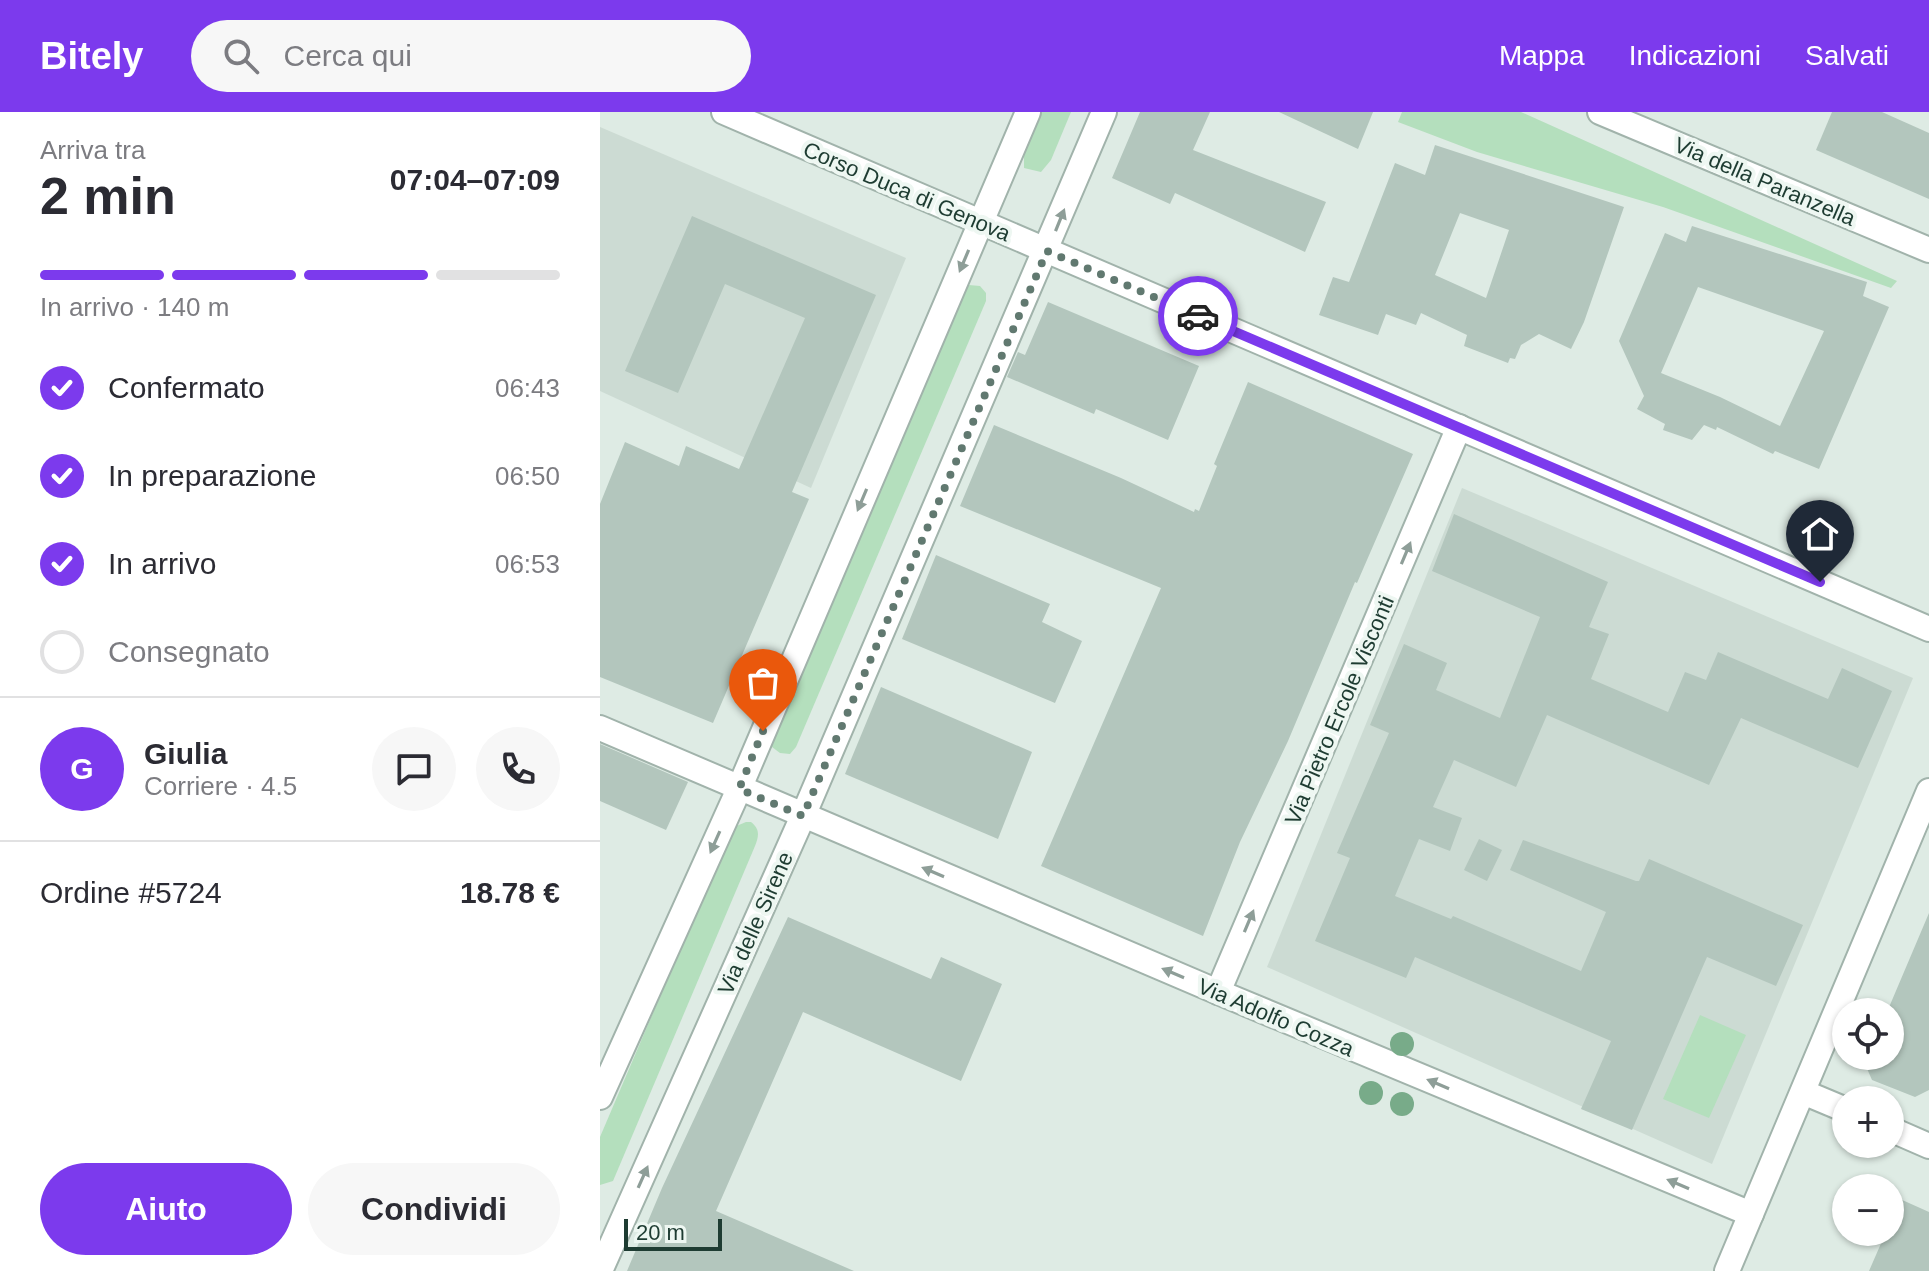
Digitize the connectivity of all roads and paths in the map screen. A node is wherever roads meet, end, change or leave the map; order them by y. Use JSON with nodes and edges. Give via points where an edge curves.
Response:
{"nodes":[{"id":1,"x":724,"y":112,"type":"edge"},
{"id":2,"x":1028,"y":112,"type":"edge"},
{"id":3,"x":1104,"y":112,"type":"edge"},
{"id":4,"x":1600,"y":112,"type":"edge"},
{"id":5,"x":980,"y":221,"type":"junction"},
{"id":6,"x":1929,"y":250,"type":"edge"},
{"id":7,"x":1047,"y":251,"type":"junction"},
{"id":8,"x":1459,"y":427,"type":"junction"},
{"id":9,"x":1929,"y":629,"type":"edge"},
{"id":10,"x":600,"y":728,"type":"edge"},
{"id":11,"x":739,"y":789,"type":"junction"},
{"id":12,"x":1929,"y":791,"type":"edge"},
{"id":13,"x":803,"y":816,"type":"junction"},
{"id":14,"x":1218,"y":992,"type":"junction"},
{"id":15,"x":1803,"y":1092,"type":"junction"},
{"id":16,"x":600,"y":1097,"type":"edge"},
{"id":17,"x":1832,"y":1104,"type":"edge"},
{"id":18,"x":1904,"y":1135,"type":"edge"},
{"id":19,"x":1929,"y":1146,"type":"edge"},
{"id":20,"x":1751,"y":1214,"type":"junction"},
{"id":21,"x":606,"y":1246,"type":"edge"},
{"id":22,"x":600,"y":1271,"type":"edge"},
{"id":23,"x":1727,"y":1271,"type":"edge"}],
"edges":[{"from":1,"to":5,"type":"street","name":"Corso Duca di Genova"},
{"from":2,"to":5,"type":"street"},
{"from":7,"to":3,"type":"street","name":"Via delle Sirene","one_way":true},
{"from":4,"to":6,"type":"street","name":"Via della Paranzella"},
{"from":5,"to":7,"type":"street","name":"Corso Duca di Genova"},
{"from":5,"to":11,"type":"street","one_way":true},
{"from":7,"to":8,"type":"street","name":"Corso Duca di Genova"},
{"from":7,"to":13,"type":"street","name":"Via delle Sirene"},
{"from":8,"to":9,"type":"street","name":"Corso Duca di Genova"},
{"from":14,"to":8,"type":"street","name":"Via Pietro Ercole Visconti","one_way":true},
{"from":10,"to":11,"type":"street","name":"Via Adolfo Cozza"},
{"from":11,"to":13,"type":"street","name":"Via Adolfo Cozza"},
{"from":11,"to":16,"type":"street","one_way":true},
{"from":12,"to":15,"type":"street"},
{"from":14,"to":13,"type":"street","name":"Via Adolfo Cozza","one_way":true},
{"from":21,"to":13,"type":"street","name":"Via delle Sirene","one_way":true},
{"from":20,"to":14,"type":"street","name":"Via Adolfo Cozza","one_way":true},
{"from":15,"to":17,"type":"street"},
{"from":15,"to":20,"type":"street"},
{"from":18,"to":19,"type":"street"},
{"from":20,"to":23,"type":"street"},
{"from":21,"to":22,"type":"street","name":"Via delle Sirene"}]}
